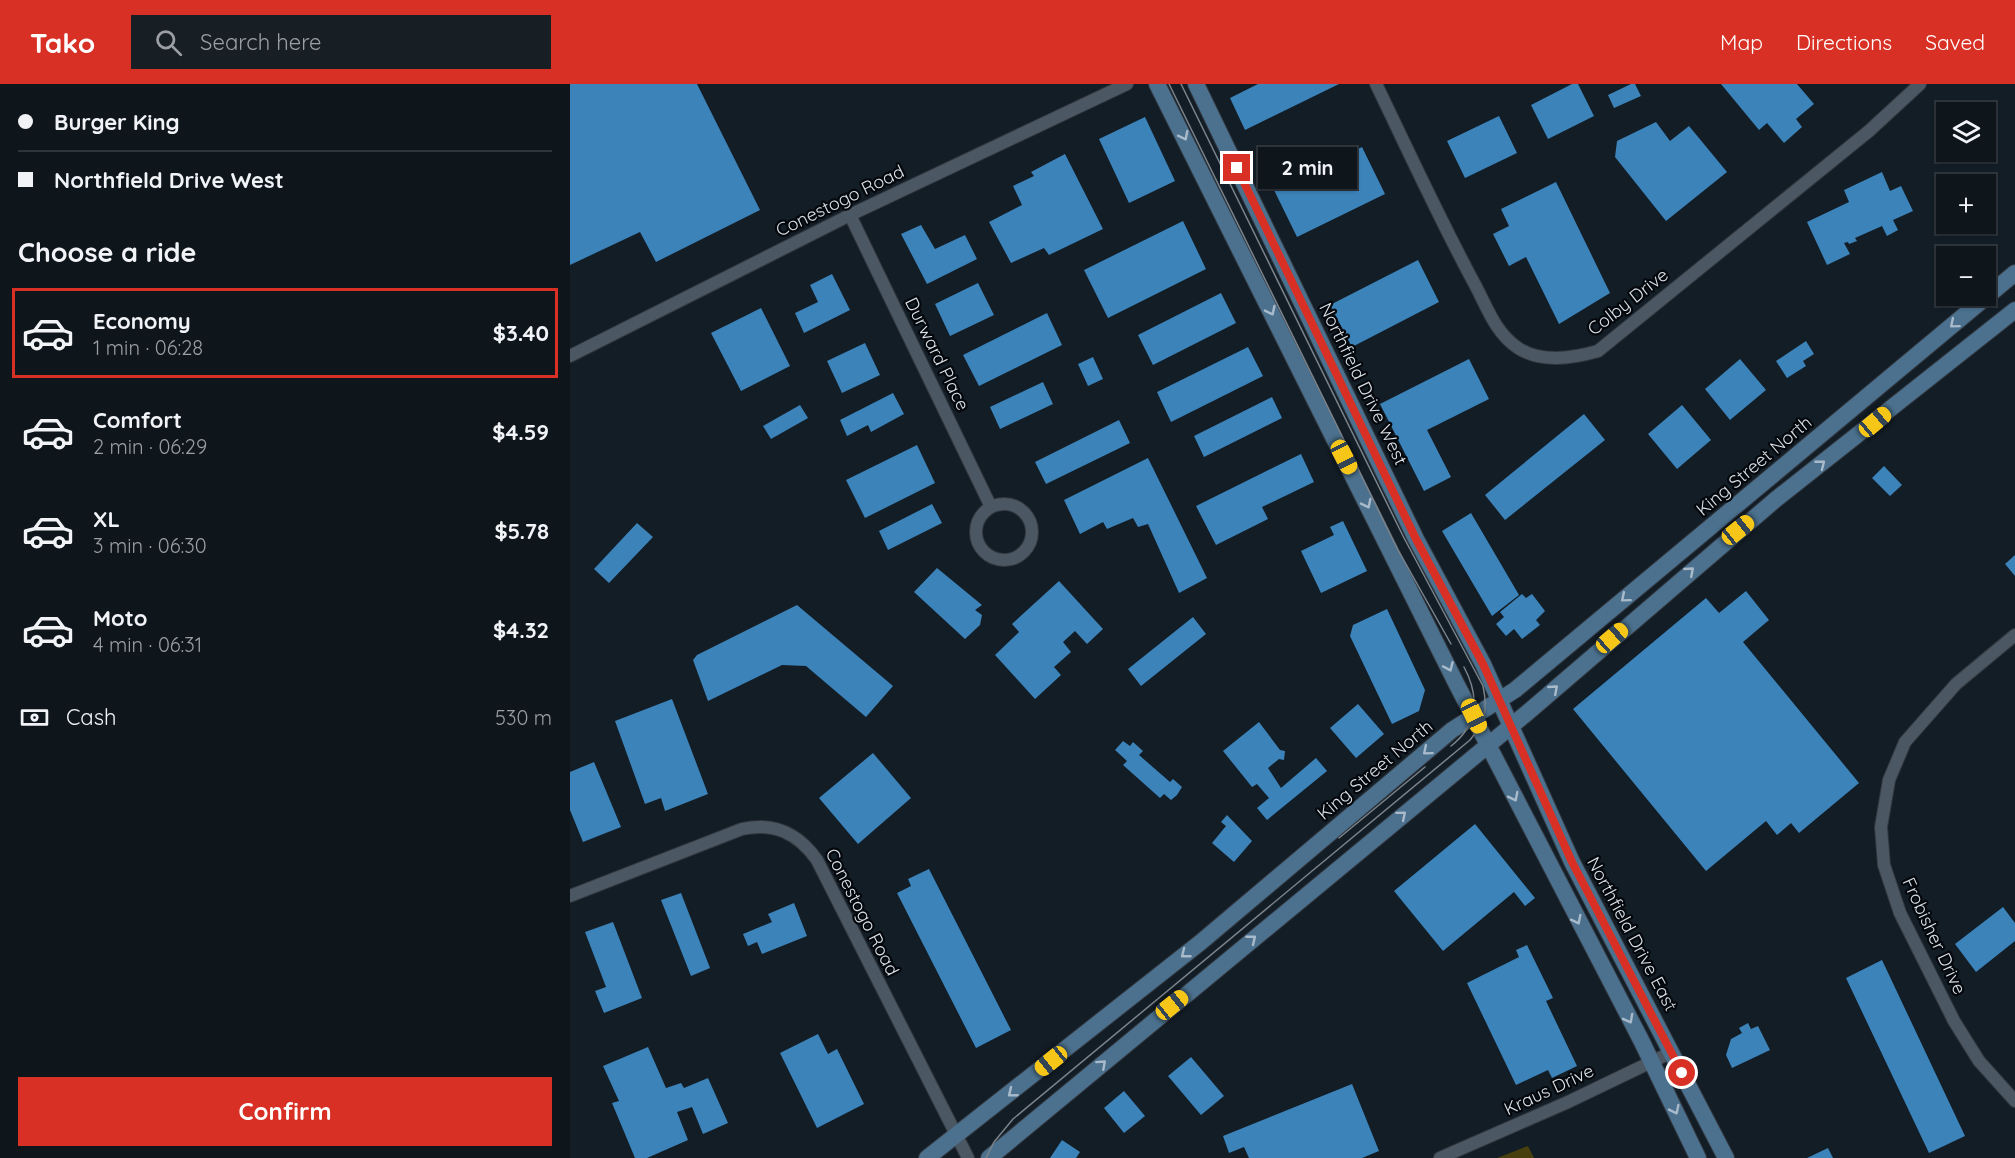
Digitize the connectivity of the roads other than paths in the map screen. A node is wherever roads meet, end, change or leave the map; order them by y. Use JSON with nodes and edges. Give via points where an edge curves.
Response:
{"nodes":[{"id":1,"x":1127,"y":84,"type":"edge"},
{"id":2,"x":1157,"y":84,"type":"edge"},
{"id":3,"x":1196,"y":84,"type":"edge"},
{"id":4,"x":1376,"y":84,"type":"edge"},
{"id":5,"x":1920,"y":84,"type":"edge"},
{"id":6,"x":850,"y":215,"type":"junction"},
{"id":7,"x":2015,"y":273,"type":"edge"},
{"id":8,"x":2015,"y":310,"type":"edge"},
{"id":9,"x":570,"y":356,"type":"edge"},
{"id":10,"x":992,"y":507,"type":"junction"},
{"id":11,"x":2015,"y":635,"type":"edge"},
{"id":12,"x":1500,"y":700,"type":"junction"},
{"id":13,"x":1474,"y":716,"type":"junction"},
{"id":14,"x":1509,"y":726,"type":"junction"},
{"id":15,"x":1487,"y":744,"type":"junction"},
{"id":16,"x":570,"y":896,"type":"edge"},
{"id":17,"x":1672,"y":1052,"type":"junction"},
{"id":18,"x":1652,"y":1062,"type":"junction"},
{"id":19,"x":2015,"y":1101,"type":"edge"},
{"id":20,"x":957,"y":1136,"type":"junction"},
{"id":21,"x":927,"y":1158,"type":"edge"},
{"id":22,"x":968,"y":1158,"type":"edge"},
{"id":23,"x":989,"y":1158,"type":"edge"},
{"id":24,"x":1440,"y":1158,"type":"edge"},
{"id":25,"x":1698,"y":1158,"type":"edge"},
{"id":26,"x":1725,"y":1158,"type":"edge"}],
"edges":[{"from":1,"to":6,"type":"street","name":"Conestogo Road"},
{"from":2,"to":13,"type":"main road","one_way":true},
{"from":3,"to":12,"type":"main road","name":"Northfield Drive West","via":[[1416,539]]},
{"from":4,"to":5,"type":"street","name":"Colby Drive","via":[[1498,329],[1519,349],[1560,358],[1598,351],[1869,131]]},
{"from":6,"to":9,"type":"street","name":"Conestogo Road"},
{"from":6,"to":10,"type":"street","name":"Durward Place"},
{"from":7,"to":12,"type":"main road","name":"King Street North","one_way":true},
{"from":14,"to":8,"type":"main road","one_way":true,"via":[[1775,500]]},
{"from":10,"to":10,"type":"street","via":[[978,523],[978,543],[992,557],[1012,559],[1028,547],[1032,527],[1021,510]]},
{"from":11,"to":19,"type":"street","name":"Frobisher Drive","via":[[1956,684],[1905,742],[1889,780],[1881,828],[1884,865],[1905,923],[1954,1021]]},
{"from":12,"to":13,"type":"main road","name":"King Street North"},
{"from":12,"to":14,"type":"main road","name":"Northfield Drive West"},
{"from":13,"to":15,"type":"main road"},
{"from":13,"to":20,"type":"main road","name":"King Street North","one_way":true,"via":[[1452,730],[1201,942]]},
{"from":14,"to":15,"type":"main road"},
{"from":14,"to":17,"type":"main road","name":"Northfield Drive East","via":[[1572,862]]},
{"from":15,"to":18,"type":"main road","one_way":true},
{"from":23,"to":15,"type":"main road","one_way":true},
{"from":16,"to":20,"type":"street","name":"Conestogo Road","via":[[742,830],[764,826],[794,836],[817,860]]},
{"from":17,"to":18,"type":"street","name":"Kraus Drive"},
{"from":17,"to":26,"type":"main road","name":"Northfield Drive East"},
{"from":18,"to":24,"type":"street","name":"Kraus Drive"},
{"from":18,"to":25,"type":"main road","one_way":true},
{"from":20,"to":21,"type":"main road","name":"King Street North"},
{"from":20,"to":22,"type":"street","name":"Conestogo Road"}]}
